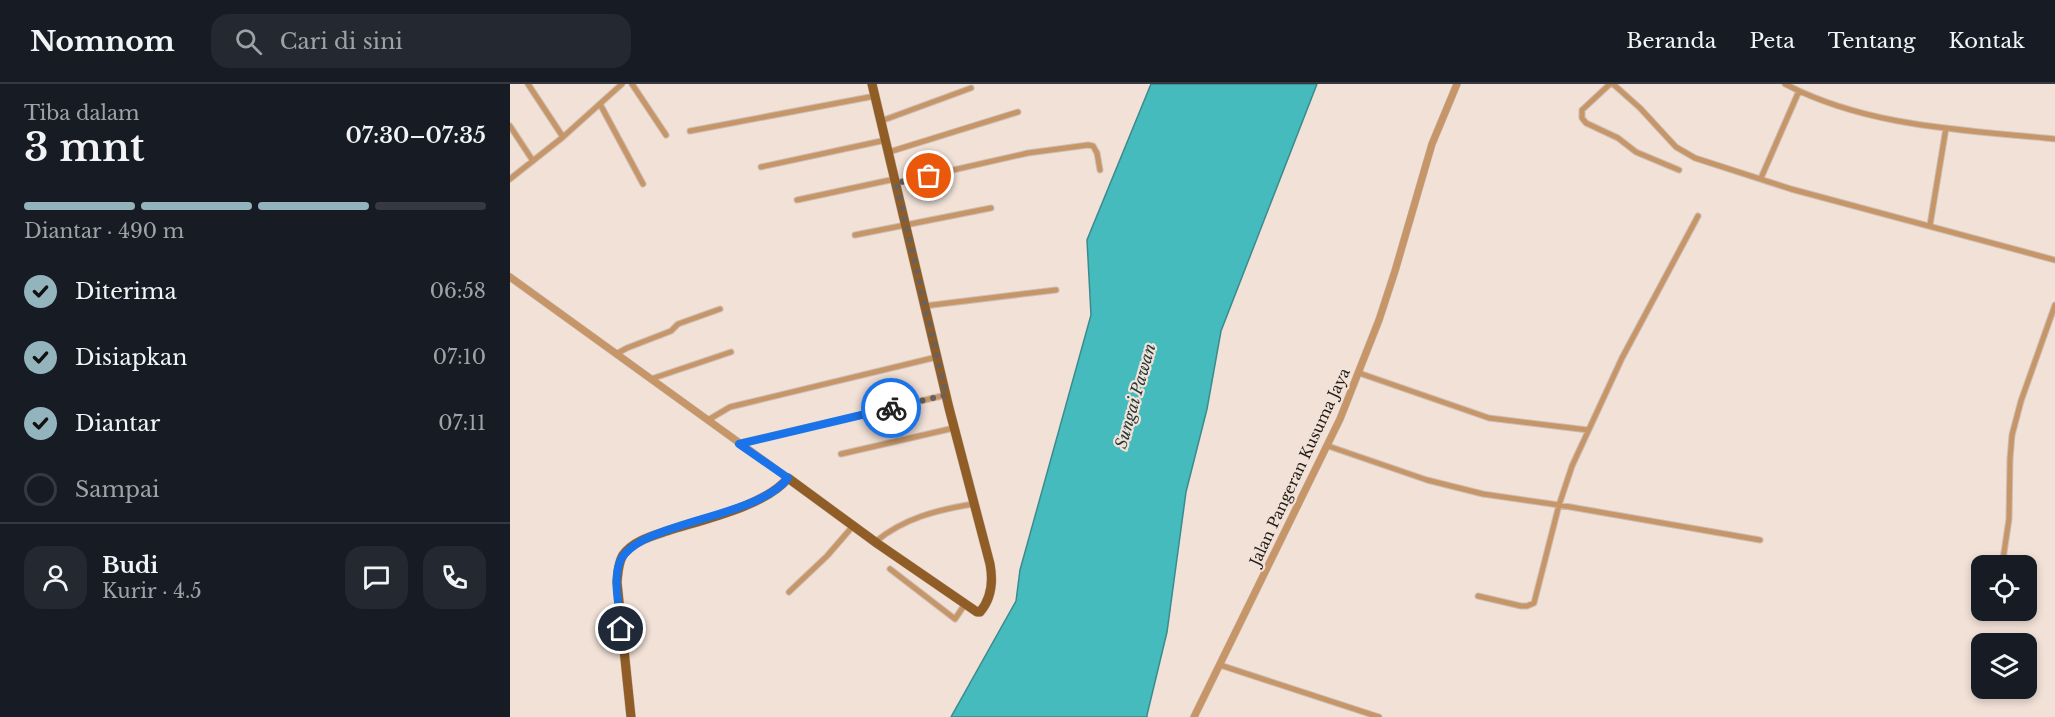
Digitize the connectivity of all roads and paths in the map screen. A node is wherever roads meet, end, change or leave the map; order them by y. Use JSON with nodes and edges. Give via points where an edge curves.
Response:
{"nodes":[{"id":1,"x":528,"y":84,"type":"edge"},
{"id":2,"x":622,"y":84,"type":"edge"},
{"id":3,"x":632,"y":84,"type":"edge"},
{"id":4,"x":872,"y":84,"type":"edge"},
{"id":5,"x":1457,"y":84,"type":"edge"},
{"id":6,"x":1612,"y":84,"type":"edge"},
{"id":7,"x":1785,"y":84,"type":"edge"},
{"id":8,"x":971,"y":88,"type":"dead end"},
{"id":9,"x":1799,"y":92,"type":"junction"},
{"id":10,"x":875,"y":96,"type":"junction"},
{"id":11,"x":600,"y":104,"type":"junction"},
{"id":12,"x":1018,"y":112,"type":"dead end"},
{"id":13,"x":881,"y":121,"type":"junction"},
{"id":14,"x":510,"y":126,"type":"edge"},
{"id":15,"x":1946,"y":128,"type":"junction"},
{"id":16,"x":690,"y":131,"type":"dead end"},
{"id":17,"x":666,"y":135,"type":"dead end"},
{"id":18,"x":563,"y":137,"type":"junction"},
{"id":19,"x":2055,"y":139,"type":"edge"},
{"id":20,"x":886,"y":140,"type":"junction"},
{"id":21,"x":889,"y":152,"type":"junction"},
{"id":22,"x":533,"y":161,"type":"junction"},
{"id":23,"x":761,"y":167,"type":"dead end"},
{"id":24,"x":1679,"y":170,"type":"dead end"},
{"id":25,"x":1100,"y":171,"type":"dead end"},
{"id":26,"x":1761,"y":178,"type":"junction"},
{"id":27,"x":510,"y":179,"type":"edge"},
{"id":28,"x":896,"y":181,"type":"junction"},
{"id":29,"x":643,"y":184,"type":"dead end"},
{"id":30,"x":797,"y":200,"type":"dead end"},
{"id":31,"x":991,"y":208,"type":"dead end"},
{"id":32,"x":1698,"y":216,"type":"dead end"},
{"id":33,"x":1930,"y":225,"type":"junction"},
{"id":34,"x":906,"y":226,"type":"junction"},
{"id":35,"x":855,"y":235,"type":"dead end"},
{"id":36,"x":2055,"y":260,"type":"edge"},
{"id":37,"x":510,"y":277,"type":"edge"},
{"id":38,"x":1056,"y":290,"type":"dead end"},
{"id":39,"x":2055,"y":305,"type":"edge"},
{"id":40,"x":924,"y":306,"type":"junction"},
{"id":41,"x":720,"y":309,"type":"dead end"},
{"id":42,"x":731,"y":352,"type":"dead end"},
{"id":43,"x":616,"y":354,"type":"junction"},
{"id":44,"x":937,"y":357,"type":"junction"},
{"id":45,"x":1359,"y":373,"type":"junction"},
{"id":46,"x":651,"y":379,"type":"junction"},
{"id":47,"x":946,"y":395,"type":"junction"},
{"id":48,"x":708,"y":420,"type":"junction"},
{"id":49,"x":954,"y":428,"type":"junction"},
{"id":50,"x":1588,"y":430,"type":"junction"},
{"id":51,"x":739,"y":444,"type":"junction"},
{"id":52,"x":1328,"y":446,"type":"junction"},
{"id":53,"x":841,"y":454,"type":"dead end"},
{"id":54,"x":788,"y":478,"type":"junction"},
{"id":55,"x":972,"y":504,"type":"junction"},
{"id":56,"x":1559,"y":505,"type":"junction"},
{"id":57,"x":849,"y":531,"type":"junction"},
{"id":58,"x":1760,"y":540,"type":"dead end"},
{"id":59,"x":875,"y":542,"type":"junction"},
{"id":60,"x":2004,"y":555,"type":"edge"},
{"id":61,"x":890,"y":569,"type":"dead end"},
{"id":62,"x":789,"y":592,"type":"dead end"},
{"id":63,"x":1478,"y":596,"type":"dead end"},
{"id":64,"x":965,"y":604,"type":"junction"},
{"id":65,"x":1220,"y":665,"type":"junction"},
{"id":66,"x":1364,"y":715,"type":"edge"},
{"id":67,"x":631,"y":717,"type":"edge"},
{"id":68,"x":1194,"y":717,"type":"edge"},
{"id":69,"x":1379,"y":717,"type":"edge"}],
"edges":[{"from":1,"to":18,"type":"street"},
{"from":2,"to":11,"type":"street"},
{"from":3,"to":17,"type":"street"},
{"from":4,"to":10,"type":"main road"},
{"from":5,"to":45,"type":"street","name":"Jalan Pangeran Kusuma Jaya","via":[[1432,144],[1395,271]]},
{"from":6,"to":24,"type":"street","via":[[1582,110],[1582,118],[1636,152]]},
{"from":6,"to":26,"type":"street","via":[[1682,151]]},
{"from":7,"to":9,"type":"street"},
{"from":8,"to":13,"type":"street"},
{"from":9,"to":15,"type":"street","via":[[1860,113]]},
{"from":9,"to":26,"type":"street"},
{"from":10,"to":13,"type":"main road"},
{"from":10,"to":16,"type":"street"},
{"from":11,"to":18,"type":"street"},
{"from":11,"to":29,"type":"street"},
{"from":12,"to":21,"type":"street"},
{"from":13,"to":20,"type":"main road"},
{"from":14,"to":22,"type":"street"},
{"from":15,"to":19,"type":"street"},
{"from":15,"to":33,"type":"street"},
{"from":18,"to":22,"type":"street"},
{"from":20,"to":21,"type":"main road"},
{"from":20,"to":23,"type":"street"},
{"from":21,"to":28,"type":"main road"},
{"from":22,"to":27,"type":"street"},
{"from":25,"to":28,"type":"street","via":[[1096,149],[1088,145],[1028,153]]},
{"from":26,"to":33,"type":"street"},
{"from":28,"to":30,"type":"street"},
{"from":28,"to":34,"type":"main road"},
{"from":31,"to":34,"type":"street"},
{"from":32,"to":50,"type":"street"},
{"from":33,"to":36,"type":"street"},
{"from":34,"to":35,"type":"street"},
{"from":34,"to":40,"type":"main road"},
{"from":37,"to":43,"type":"street"},
{"from":38,"to":40,"type":"street"},
{"from":39,"to":60,"type":"street","via":[[2012,435]]},
{"from":40,"to":44,"type":"main road"},
{"from":41,"to":43,"type":"street"},
{"from":42,"to":46,"type":"street"},
{"from":43,"to":46,"type":"street"},
{"from":44,"to":47,"type":"main road"},
{"from":44,"to":48,"type":"street","via":[[729,407]]},
{"from":45,"to":50,"type":"street","via":[[1489,418]]},
{"from":45,"to":52,"type":"street","name":"Jalan Pangeran Kusuma Jaya"},
{"from":46,"to":48,"type":"street"},
{"from":47,"to":49,"type":"main road"},
{"from":47,"to":51,"type":"street"},
{"from":48,"to":51,"type":"street"},
{"from":49,"to":53,"type":"street"},
{"from":49,"to":55,"type":"main road"},
{"from":50,"to":56,"type":"street"},
{"from":51,"to":54,"type":"street"},
{"from":52,"to":56,"type":"street","via":[[1453,488]]},
{"from":52,"to":65,"type":"street","name":"Jalan Pangeran Kusuma Jaya"},
{"from":54,"to":57,"type":"main road"},
{"from":54,"to":67,"type":"main road","via":[[781,488],[758,501],[654,536],[623,555],[617,582]]},
{"from":55,"to":59,"type":"street","via":[[924,514]]},
{"from":55,"to":64,"type":"main road","via":[[993,580],[982,611]]},
{"from":56,"to":58,"type":"street"},
{"from":56,"to":63,"type":"street","via":[[1534,603],[1521,606]]},
{"from":57,"to":59,"type":"main road"},
{"from":57,"to":62,"type":"street"},
{"from":59,"to":64,"type":"main road"},
{"from":61,"to":64,"type":"street","via":[[957,616]]},
{"from":65,"to":66,"type":"street"},
{"from":65,"to":68,"type":"street","name":"Jalan Pangeran Kusuma Jaya"},
{"from":66,"to":69,"type":"street"}]}
